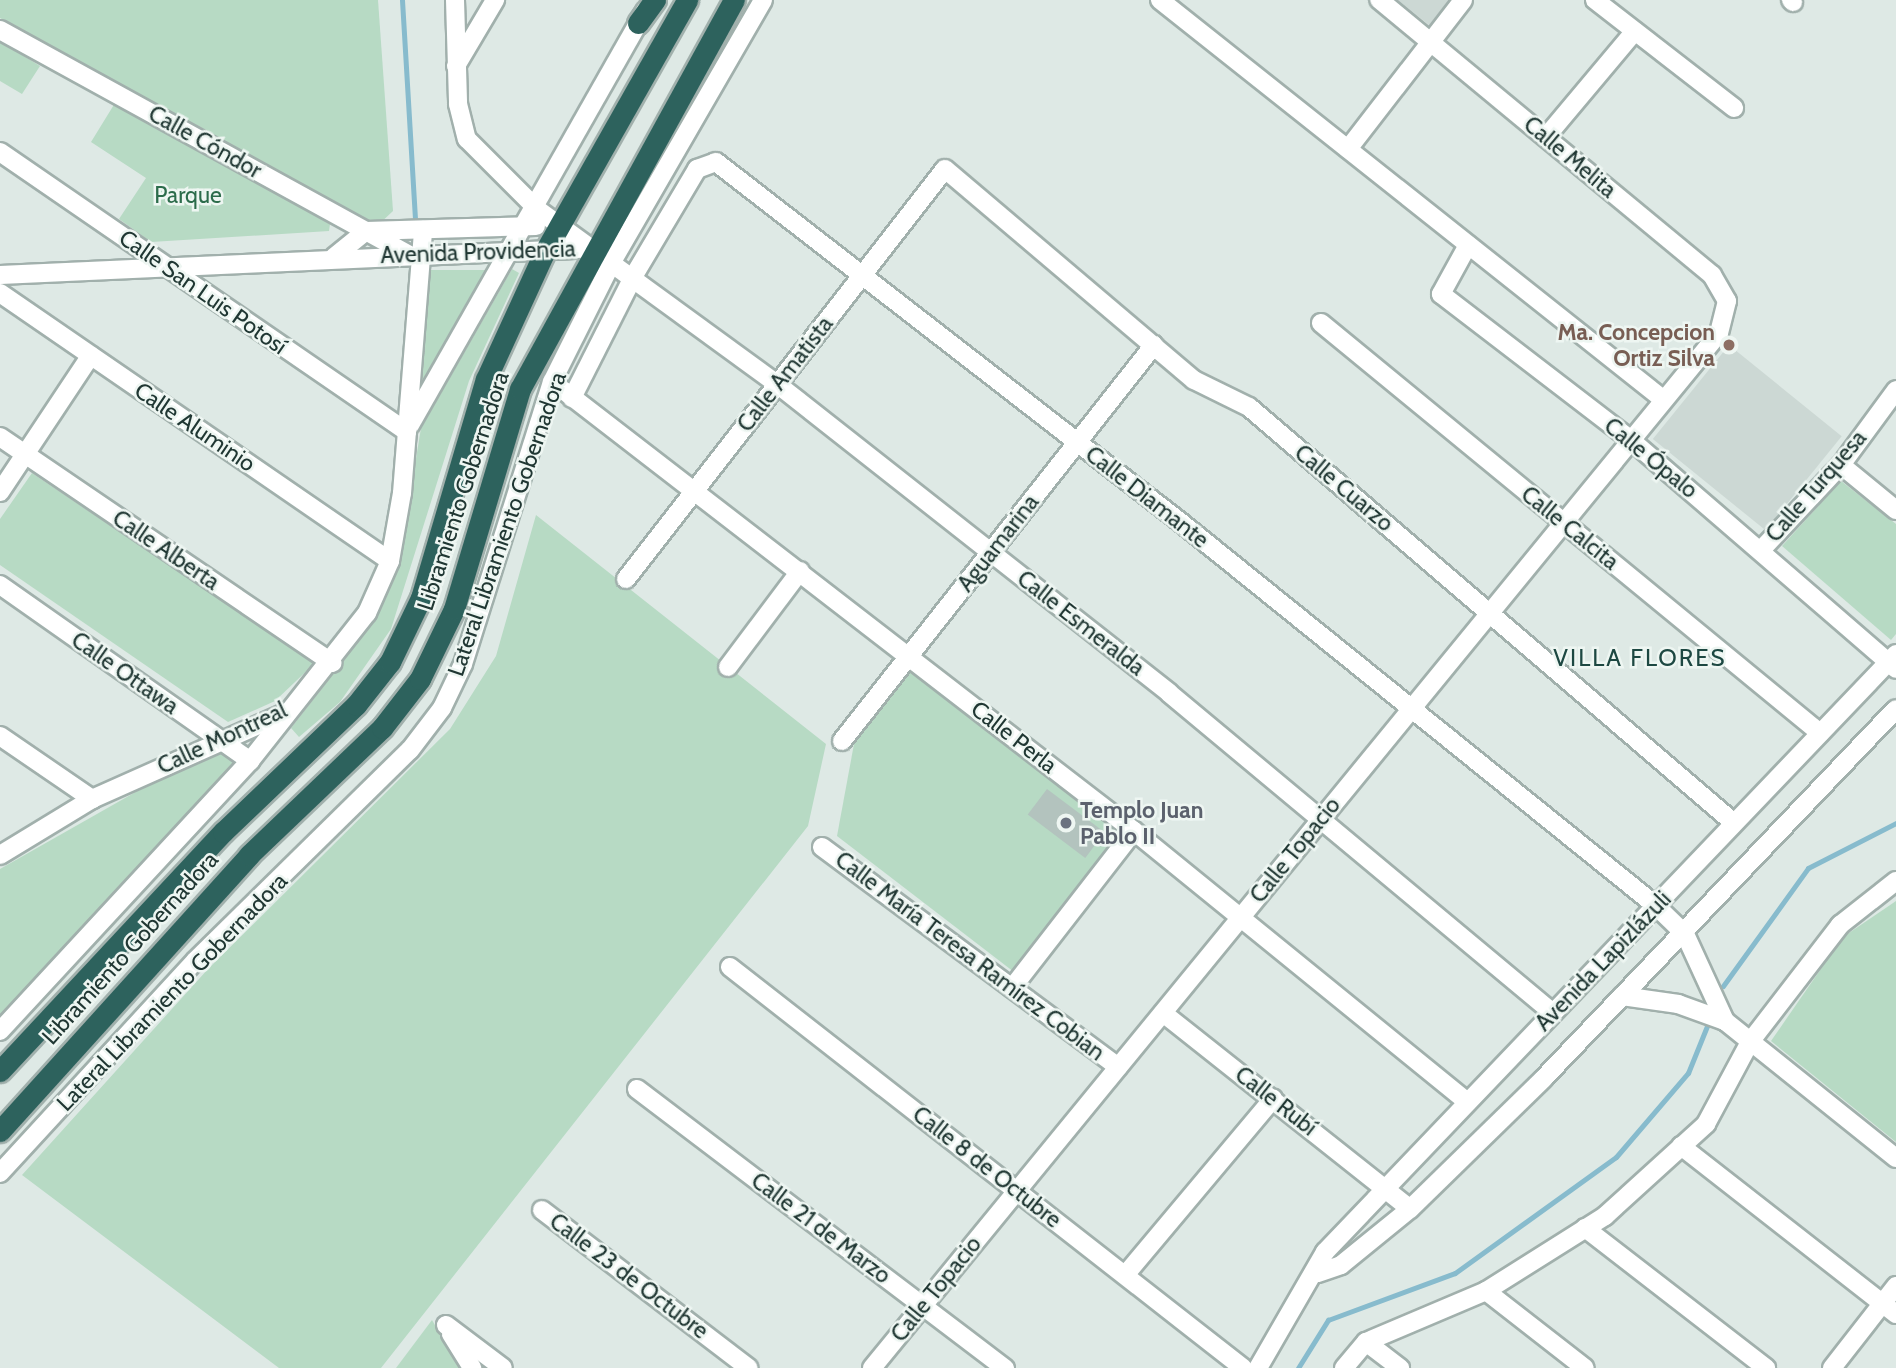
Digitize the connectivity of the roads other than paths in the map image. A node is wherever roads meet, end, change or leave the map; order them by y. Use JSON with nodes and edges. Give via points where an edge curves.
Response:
{"nodes":[{"id":1,"x":455,"y":0,"type":"edge"},
{"id":2,"x":495,"y":0,"type":"edge"},
{"id":3,"x":653,"y":0,"type":"edge"},
{"id":4,"x":687,"y":0,"type":"edge"},
{"id":5,"x":734,"y":0,"type":"edge"},
{"id":6,"x":763,"y":0,"type":"edge"},
{"id":7,"x":1160,"y":0,"type":"edge"},
{"id":8,"x":1379,"y":0,"type":"edge"},
{"id":9,"x":1463,"y":0,"type":"edge"},
{"id":10,"x":1595,"y":0,"type":"edge"},
{"id":11,"x":638,"y":23,"type":"joint"},
{"id":12,"x":0,"y":30,"type":"edge"},
{"id":13,"x":1635,"y":31,"type":"junction"},
{"id":14,"x":1431,"y":42,"type":"junction"},
{"id":15,"x":456,"y":66,"type":"junction"},
{"id":16,"x":1734,"y":108,"type":"dead end"},
{"id":17,"x":1546,"y":137,"type":"junction"},
{"id":18,"x":1348,"y":149,"type":"junction"},
{"id":19,"x":0,"y":152,"type":"edge"},
{"id":20,"x":945,"y":169,"type":"joint"},
{"id":21,"x":537,"y":209,"type":"junction"},
{"id":22,"x":560,"y":225,"type":"junction"},
{"id":23,"x":526,"y":226,"type":"junction"},
{"id":24,"x":423,"y":230,"type":"junction"},
{"id":25,"x":366,"y":231,"type":"junction"},
{"id":26,"x":1468,"y":245,"type":"junction"},
{"id":27,"x":511,"y":253,"type":"junction"},
{"id":28,"x":544,"y":253,"type":"junction"},
{"id":29,"x":604,"y":254,"type":"junction"},
{"id":30,"x":416,"y":255,"type":"junction"},
{"id":31,"x":334,"y":257,"type":"junction"},
{"id":32,"x":163,"y":264,"type":"junction"},
{"id":33,"x":863,"y":274,"type":"junction"},
{"id":34,"x":0,"y":275,"type":"edge"},
{"id":35,"x":633,"y":276,"type":"junction"},
{"id":36,"x":0,"y":293,"type":"edge"},
{"id":37,"x":1321,"y":323,"type":"dead end"},
{"id":38,"x":1719,"y":333,"type":"joint"},
{"id":39,"x":1154,"y":345,"type":"junction"},
{"id":40,"x":91,"y":355,"type":"junction"},
{"id":41,"x":552,"y":382,"type":"junction"},
{"id":42,"x":777,"y":384,"type":"junction"},
{"id":43,"x":1896,"y":390,"type":"edge"},
{"id":44,"x":572,"y":398,"type":"junction"},
{"id":45,"x":1664,"y":400,"type":"junction"},
{"id":46,"x":407,"y":432,"type":"junction"},
{"id":47,"x":0,"y":436,"type":"edge"},
{"id":48,"x":1631,"y":440,"type":"junction"},
{"id":49,"x":1078,"y":442,"type":"junction"},
{"id":50,"x":26,"y":454,"type":"junction"},
{"id":51,"x":1841,"y":465,"type":"junction"},
{"id":52,"x":694,"y":491,"type":"junction"},
{"id":53,"x":0,"y":492,"type":"edge"},
{"id":54,"x":1896,"y":510,"type":"edge"},
{"id":55,"x":1564,"y":523,"type":"junction"},
{"id":56,"x":1762,"y":549,"type":"junction"},
{"id":57,"x":990,"y":553,"type":"junction"},
{"id":58,"x":390,"y":561,"type":"junction"},
{"id":59,"x":800,"y":571,"type":"junction"},
{"id":60,"x":626,"y":579,"type":"dead end"},
{"id":61,"x":0,"y":585,"type":"edge"},
{"id":62,"x":1490,"y":613,"type":"junction"},
{"id":63,"x":910,"y":656,"type":"junction"},
{"id":64,"x":1893,"y":661,"type":"edge"},
{"id":65,"x":332,"y":663,"type":"junction"},
{"id":66,"x":728,"y":667,"type":"dead end"},
{"id":67,"x":1412,"y":707,"type":"junction"},
{"id":68,"x":1896,"y":709,"type":"edge"},
{"id":69,"x":289,"y":711,"type":"junction"},
{"id":70,"x":1820,"y":733,"type":"junction"},
{"id":71,"x":0,"y":736,"type":"edge"},
{"id":72,"x":218,"y":739,"type":"junction"},
{"id":73,"x":842,"y":741,"type":"dead end"},
{"id":74,"x":250,"y":761,"type":"junction"},
{"id":75,"x":92,"y":799,"type":"junction"},
{"id":76,"x":1321,"y":819,"type":"junction"},
{"id":77,"x":1734,"y":823,"type":"junction"},
{"id":78,"x":1134,"y":831,"type":"junction"},
{"id":79,"x":822,"y":847,"type":"dead end"},
{"id":80,"x":0,"y":855,"type":"edge"},
{"id":81,"x":1896,"y":881,"type":"edge"},
{"id":82,"x":1655,"y":905,"type":"junction"},
{"id":83,"x":1241,"y":916,"type":"junction"},
{"id":84,"x":1685,"y":934,"type":"junction"},
{"id":85,"x":730,"y":967,"type":"dead end"},
{"id":86,"x":1012,"y":988,"type":"junction"},
{"id":87,"x":1622,"y":996,"type":"junction"},
{"id":88,"x":1163,"y":1013,"type":"junction"},
{"id":89,"x":1553,"y":1013,"type":"junction"},
{"id":90,"x":1725,"y":1021,"type":"junction"},
{"id":91,"x":0,"y":1031,"type":"edge"},
{"id":92,"x":1751,"y":1042,"type":"junction"},
{"id":93,"x":1118,"y":1067,"type":"junction"},
{"id":94,"x":0,"y":1071,"type":"edge"},
{"id":95,"x":637,"y":1089,"type":"dead end"},
{"id":96,"x":1273,"y":1098,"type":"junction"},
{"id":97,"x":1468,"y":1102,"type":"junction"},
{"id":98,"x":0,"y":1131,"type":"edge"},
{"id":99,"x":1681,"y":1146,"type":"junction"},
{"id":100,"x":1896,"y":1158,"type":"edge"},
{"id":101,"x":0,"y":1173,"type":"edge"},
{"id":102,"x":1017,"y":1190,"type":"junction"},
{"id":103,"x":1388,"y":1191,"type":"junction"},
{"id":104,"x":1410,"y":1209,"type":"junction"},
{"id":105,"x":542,"y":1210,"type":"dead end"},
{"id":106,"x":1585,"y":1228,"type":"junction"},
{"id":107,"x":1318,"y":1273,"type":"junction"},
{"id":108,"x":1126,"y":1274,"type":"junction"},
{"id":109,"x":1896,"y":1286,"type":"edge"},
{"id":110,"x":1486,"y":1291,"type":"junction"},
{"id":111,"x":923,"y":1306,"type":"junction"},
{"id":112,"x":1889,"y":1309,"type":"edge"},
{"id":113,"x":1366,"y":1342,"type":"junction"},
{"id":114,"x":472,"y":1368,"type":"edge"},
{"id":115,"x":503,"y":1368,"type":"edge"},
{"id":116,"x":749,"y":1368,"type":"edge"},
{"id":117,"x":872,"y":1368,"type":"edge"},
{"id":118,"x":1005,"y":1368,"type":"edge"},
{"id":119,"x":1243,"y":1368,"type":"edge"},
{"id":120,"x":1258,"y":1368,"type":"edge"},
{"id":121,"x":1344,"y":1368,"type":"edge"},
{"id":122,"x":1400,"y":1368,"type":"edge"},
{"id":123,"x":1586,"y":1368,"type":"edge"},
{"id":124,"x":1766,"y":1368,"type":"edge"},
{"id":125,"x":1832,"y":1368,"type":"edge"}],
"edges":[{"from":1,"to":15,"type":"street"},
{"from":2,"to":15,"type":"street"},
{"from":3,"to":11,"type":"highway"},
{"from":4,"to":22,"type":"highway","name":"Libramiento Gobernadora"},
{"from":5,"to":29,"type":"highway","name":"Libramiento Gobernadora"},
{"from":6,"to":29,"type":"street","name":"Lateral Libramiento Gobernadora"},
{"from":7,"to":18,"type":"street"},
{"from":8,"to":14,"type":"street","name":"Calle Melita"},
{"from":9,"to":14,"type":"street"},
{"from":10,"to":13,"type":"street"},
{"from":11,"to":21,"type":"street"},
{"from":12,"to":25,"type":"street","name":"Calle Cóndor"},
{"from":13,"to":16,"type":"street"},
{"from":13,"to":17,"type":"street"},
{"from":14,"to":17,"type":"street","name":"Calle Melita"},
{"from":14,"to":18,"type":"street"},
{"from":15,"to":21,"type":"street","via":[[467,139]]},
{"from":17,"to":38,"type":"street","name":"Calle Melita","via":[[1712,275],[1727,301]]},
{"from":18,"to":26,"type":"street"},
{"from":19,"to":32,"type":"street","name":"Calle San Luis Potosí"},
{"from":20,"to":33,"type":"street","name":"Calle Amatista"},
{"from":20,"to":39,"type":"street","name":"Calle Cuarzo"},
{"from":21,"to":22,"type":"street"},
{"from":21,"to":23,"type":"street"},
{"from":22,"to":23,"type":"street","name":"Avenida Providencia"},
{"from":22,"to":28,"type":"highway","name":"Libramiento Gobernadora"},
{"from":22,"to":29,"type":"street","name":"Avenida Providencia"},
{"from":23,"to":24,"type":"street","name":"Avenida Providencia"},
{"from":23,"to":27,"type":"street"},
{"from":24,"to":25,"type":"street","name":"Avenida Providencia"},
{"from":24,"to":30,"type":"street","name":"Calle Montreal"},
{"from":25,"to":30,"type":"street","name":"Calle Cóndor"},
{"from":25,"to":31,"type":"street","name":"Avenida Providencia"},
{"from":26,"to":45,"type":"street"},
{"from":26,"to":48,"type":"street","name":"Calle Ópalo","via":[[1441,294]]},
{"from":27,"to":28,"type":"street","name":"Avenida Providencia"},
{"from":27,"to":30,"type":"street","name":"Avenida Providencia"},
{"from":27,"to":46,"type":"street"},
{"from":28,"to":29,"type":"street","name":"Avenida Providencia"},
{"from":28,"to":94,"type":"highway","name":"Libramiento Gobernadora","via":[[486,379],[421,598],[390,662],[356,705],[267,786]]},
{"from":29,"to":35,"type":"street","name":"Calle Esmeralda"},
{"from":29,"to":41,"type":"street","name":"Lateral Libramiento Gobernadora"},
{"from":29,"to":98,"type":"highway","name":"Libramiento Gobernadora","via":[[520,389],[454,609],[420,680],[383,728],[249,855]]},
{"from":30,"to":31,"type":"street","name":"Avenida Providencia"},
{"from":30,"to":46,"type":"street","name":"Calle Montreal"},
{"from":31,"to":32,"type":"street","name":"Avenida Providencia"},
{"from":32,"to":34,"type":"street","name":"Avenida Providencia"},
{"from":32,"to":46,"type":"street","name":"Calle San Luis Potosí"},
{"from":33,"to":35,"type":"street","name":"Calle Diamante","via":[[716,162],[705,162]]},
{"from":33,"to":42,"type":"street","name":"Calle Amatista"},
{"from":33,"to":49,"type":"street","name":"Calle Diamante"},
{"from":35,"to":42,"type":"street","name":"Calle Esmeralda"},
{"from":35,"to":44,"type":"street"},
{"from":36,"to":40,"type":"street","name":"Calle Aluminio"},
{"from":37,"to":55,"type":"street","name":"Calle Calcita"},
{"from":38,"to":45,"type":"street","name":"Calle Topacio"},
{"from":39,"to":49,"type":"street","name":"Aguamarina"},
{"from":39,"to":62,"type":"street","name":"Calle Cuarzo","via":[[1194,380],[1249,407]]},
{"from":40,"to":50,"type":"street"},
{"from":40,"to":58,"type":"street","name":"Calle Aluminio"},
{"from":41,"to":44,"type":"street","name":"Calle Perla"},
{"from":41,"to":101,"type":"street","name":"Lateral Libramiento Gobernadora","via":[[463,663],[442,708],[401,760],[195,961]]},
{"from":42,"to":52,"type":"street","name":"Calle Amatista"},
{"from":42,"to":57,"type":"street","name":"Calle Esmeralda"},
{"from":43,"to":51,"type":"street","name":"Calle Turquesa"},
{"from":44,"to":52,"type":"street","name":"Calle Perla"},
{"from":45,"to":48,"type":"street","name":"Calle Topacio"},
{"from":46,"to":58,"type":"street","name":"Calle Montreal"},
{"from":47,"to":50,"type":"street","name":"Calle Alberta"},
{"from":48,"to":55,"type":"street","name":"Calle Topacio"},
{"from":48,"to":56,"type":"street","name":"Calle Ópalo"},
{"from":49,"to":57,"type":"street","name":"Aguamarina"},
{"from":49,"to":67,"type":"street","name":"Calle Diamante"},
{"from":50,"to":53,"type":"street"},
{"from":50,"to":65,"type":"street","name":"Calle Alberta"},
{"from":51,"to":54,"type":"street"},
{"from":51,"to":56,"type":"street","name":"Calle Turquesa"},
{"from":52,"to":59,"type":"street","name":"Calle Perla"},
{"from":52,"to":60,"type":"street","name":"Calle Amatista"},
{"from":55,"to":62,"type":"street","name":"Calle Topacio"},
{"from":55,"to":70,"type":"street","name":"Calle Calcita"},
{"from":56,"to":64,"type":"street","name":"Calle Ópalo"},
{"from":57,"to":63,"type":"street","name":"Aguamarina"},
{"from":57,"to":76,"type":"street","name":"Calle Esmeralda"},
{"from":58,"to":65,"type":"street","name":"Calle Montreal","via":[[367,613]]},
{"from":59,"to":63,"type":"street","name":"Calle Perla"},
{"from":59,"to":66,"type":"street"},
{"from":61,"to":72,"type":"street","name":"Calle Ottawa"},
{"from":62,"to":67,"type":"street","name":"Calle Topacio"},
{"from":62,"to":77,"type":"street","name":"Calle Cuarzo"},
{"from":63,"to":73,"type":"street","name":"Aguamarina"},
{"from":63,"to":78,"type":"street","name":"Calle Perla"},
{"from":64,"to":70,"type":"street","name":"Avenida Lapizlázuli"},
{"from":65,"to":69,"type":"street","name":"Calle Montreal"},
{"from":67,"to":76,"type":"street","name":"Calle Topacio"},
{"from":67,"to":82,"type":"street","name":"Calle Diamante"},
{"from":68,"to":84,"type":"street","name":"Avenida Lapizlázuli"},
{"from":69,"to":72,"type":"street","name":"Calle Montreal"},
{"from":69,"to":74,"type":"street"},
{"from":70,"to":77,"type":"street","name":"Avenida Lapizlázuli"},
{"from":71,"to":75,"type":"street"},
{"from":72,"to":74,"type":"street","name":"Calle Ottawa"},
{"from":72,"to":75,"type":"street","name":"Calle Montreal"},
{"from":74,"to":91,"type":"street"},
{"from":75,"to":80,"type":"street","name":"Calle Montreal"},
{"from":76,"to":83,"type":"street","name":"Calle Topacio"},
{"from":76,"to":89,"type":"street","name":"Calle Esmeralda"},
{"from":77,"to":82,"type":"street","name":"Avenida Lapizlázuli"},
{"from":78,"to":83,"type":"street","name":"Calle Perla"},
{"from":78,"to":86,"type":"street"},
{"from":79,"to":86,"type":"street","name":"Calle María Teresa Ramírez Cobian"},
{"from":81,"to":92,"type":"street","via":[[1840,925]]},
{"from":82,"to":84,"type":"street","name":"Calle Diamante"},
{"from":82,"to":89,"type":"street","name":"Avenida Lapizlázuli"},
{"from":83,"to":88,"type":"street","name":"Calle Topacio"},
{"from":83,"to":97,"type":"street","name":"Calle Perla"},
{"from":84,"to":87,"type":"street","name":"Avenida Lapizlázuli"},
{"from":84,"to":90,"type":"street"},
{"from":85,"to":102,"type":"street","name":"Calle 8 de Octubre"},
{"from":86,"to":93,"type":"street","name":"Calle María Teresa Ramírez Cobian"},
{"from":87,"to":90,"type":"street","via":[[1678,1004]]},
{"from":87,"to":104,"type":"street","name":"Avenida Lapizlázuli"},
{"from":88,"to":93,"type":"street","name":"Calle Topacio"},
{"from":88,"to":96,"type":"street","name":"Calle Rubí"},
{"from":89,"to":97,"type":"street","name":"Avenida Lapizlázuli"},
{"from":90,"to":92,"type":"street"},
{"from":92,"to":99,"type":"street","via":[[1706,1124]]},
{"from":92,"to":100,"type":"street"},
{"from":93,"to":102,"type":"street","name":"Calle Topacio"},
{"from":95,"to":111,"type":"street","name":"Calle 21 de Marzo"},
{"from":96,"to":103,"type":"street","name":"Calle Rubí"},
{"from":96,"to":108,"type":"street"},
{"from":97,"to":103,"type":"street","name":"Avenida Lapizlázuli"},
{"from":99,"to":106,"type":"street"},
{"from":99,"to":112,"type":"street"},
{"from":102,"to":108,"type":"street","name":"Calle 8 de Octubre"},
{"from":102,"to":111,"type":"street","name":"Calle Topacio"},
{"from":103,"to":104,"type":"street","name":"Calle Rubí"},
{"from":103,"to":107,"type":"street","name":"Avenida Lapizlázuli","via":[[1325,1252]]},
{"from":104,"to":107,"type":"street","name":"Avenida Lapizlázuli","via":[[1341,1265]]},
{"from":105,"to":116,"type":"street","name":"Calle 23 de Octubre"},
{"from":106,"to":110,"type":"street"},
{"from":106,"to":124,"type":"street"},
{"from":107,"to":120,"type":"street","name":"Avenida Lapizlázuli"},
{"from":108,"to":119,"type":"street","name":"Calle 8 de Octubre"},
{"from":109,"to":112,"type":"street"},
{"from":110,"to":113,"type":"street"},
{"from":110,"to":123,"type":"street"},
{"from":111,"to":117,"type":"street","name":"Calle Topacio"},
{"from":111,"to":118,"type":"street","name":"Calle 21 de Marzo"},
{"from":112,"to":125,"type":"street"},
{"from":113,"to":121,"type":"street"},
{"from":113,"to":122,"type":"street"},
{"from":114,"to":115,"type":"street","via":[[446,1325]]}]}
